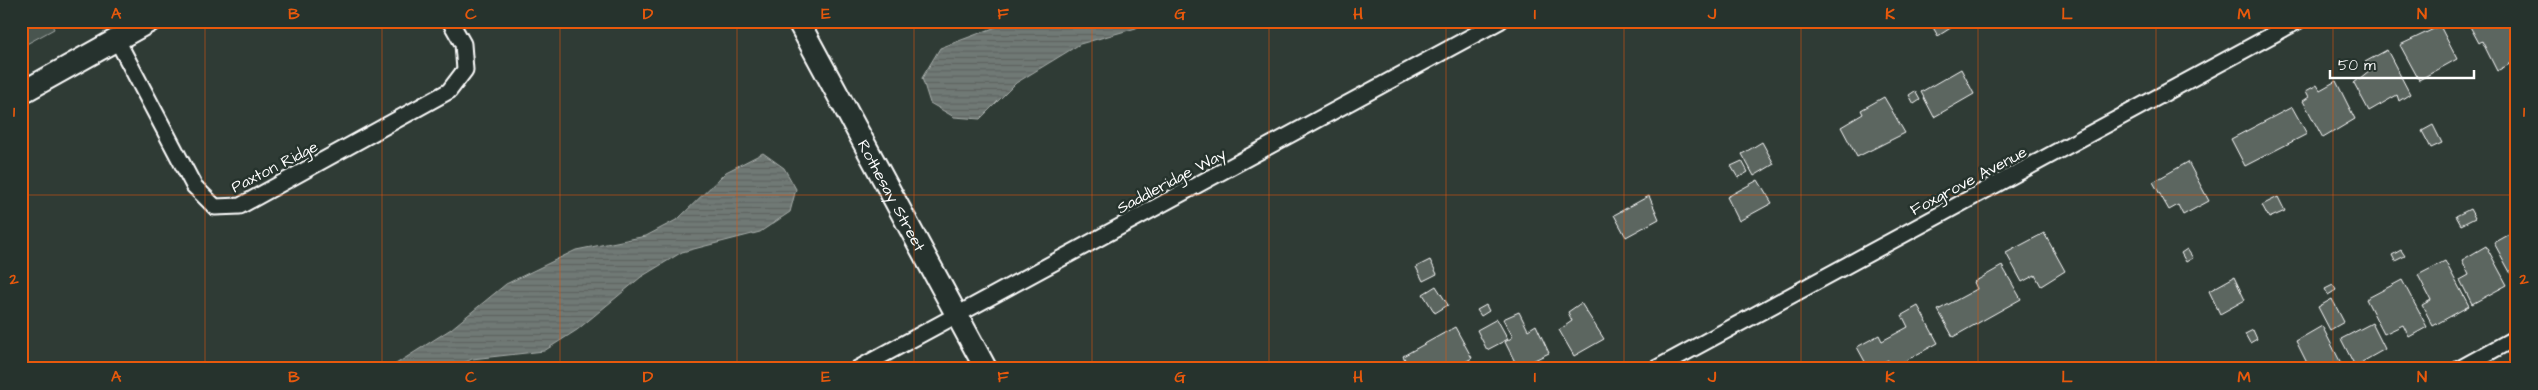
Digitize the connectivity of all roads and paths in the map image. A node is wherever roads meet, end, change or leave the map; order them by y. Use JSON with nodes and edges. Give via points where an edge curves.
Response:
{"nodes":[{"id":1,"x":150,"y":21,"type":"edge"},
{"id":2,"x":450,"y":21,"type":"edge"},
{"id":3,"x":798,"y":21,"type":"edge"},
{"id":4,"x":1500,"y":21,"type":"edge"},
{"id":5,"x":2298,"y":21,"type":"edge"},
{"id":6,"x":117,"y":40,"type":"junction"},
{"id":7,"x":21,"y":93,"type":"edge"},
{"id":8,"x":957,"y":315,"type":"junction"},
{"id":9,"x":2517,"y":337,"type":"edge"},
{"id":10,"x":857,"y":369,"type":"edge"},
{"id":11,"x":986,"y":369,"type":"edge"},
{"id":12,"x":1655,"y":369,"type":"edge"},
{"id":13,"x":2459,"y":369,"type":"edge"}],
"edges":[{"from":1,"to":6,"type":"street"},
{"from":2,"to":6,"type":"street","name":"Paxton Ridge","via":[[463,44],[465,70],[449,91],[240,206],[215,207],[194,186]]},
{"from":3,"to":8,"type":"street","name":"Rothesay Street"},
{"from":4,"to":8,"type":"street","name":"Saddleridge Way"},
{"from":5,"to":12,"type":"street","name":"Foxgrove Avenue"},
{"from":6,"to":7,"type":"street"},
{"from":8,"to":10,"type":"street","name":"Saddleridge Way"},
{"from":8,"to":11,"type":"street","name":"Rothesay Street"},
{"from":9,"to":13,"type":"street"}]}
